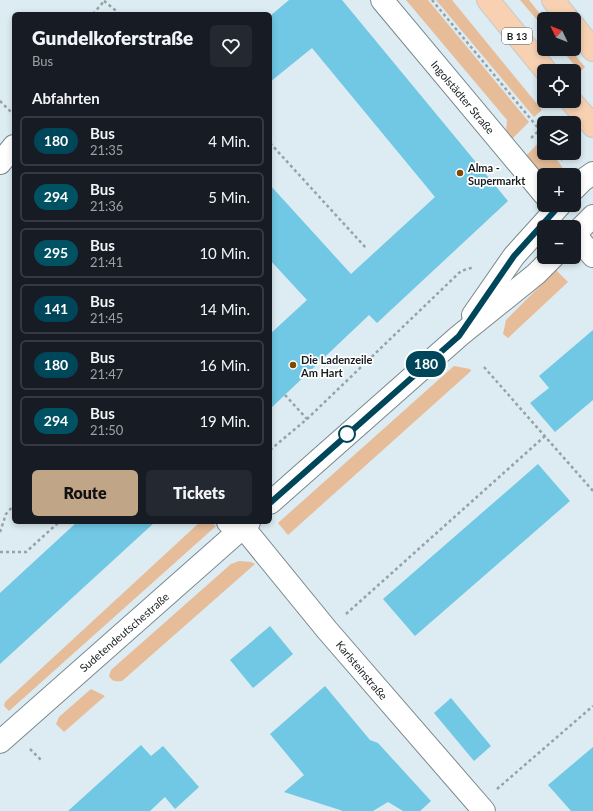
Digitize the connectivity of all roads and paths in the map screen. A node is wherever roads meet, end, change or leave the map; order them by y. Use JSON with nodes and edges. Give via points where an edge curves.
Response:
{"nodes":[{"id":1,"x":105,"y":0,"type":"edge"},
{"id":2,"x":382,"y":0,"type":"edge"},
{"id":3,"x":432,"y":0,"type":"edge"},
{"id":4,"x":488,"y":0,"type":"edge"},
{"id":5,"x":553,"y":0,"type":"edge"},
{"id":6,"x":95,"y":12,"type":"edge"},
{"id":7,"x":118,"y":12,"type":"edge"},
{"id":8,"x":562,"y":12,"type":"edge"},
{"id":9,"x":581,"y":35,"type":"edge"},
{"id":10,"x":593,"y":50,"type":"edge"},
{"id":11,"x":540,"y":64,"type":"edge"},
{"id":12,"x":0,"y":101,"type":"edge"},
{"id":13,"x":577,"y":108,"type":"edge"},
{"id":14,"x":12,"y":113,"type":"edge"},
{"id":15,"x":537,"y":126,"type":"edge"},
{"id":16,"x":593,"y":126,"type":"edge"},
{"id":17,"x":272,"y":145,"type":"edge"},
{"id":18,"x":12,"y":148,"type":"edge"},
{"id":19,"x":0,"y":163,"type":"edge"},
{"id":20,"x":593,"y":173,"type":"edge"},
{"id":21,"x":581,"y":182,"type":"edge"},
{"id":22,"x":537,"y":184,"type":"edge"},
{"id":23,"x":546,"y":212,"type":"edge"},
{"id":24,"x":593,"y":216,"type":"edge"},
{"id":25,"x":581,"y":228,"type":"edge"},
{"id":26,"x":581,"y":243,"type":"edge"},
{"id":27,"x":366,"y":248,"type":"dead end"},
{"id":28,"x":593,"y":256,"type":"edge"},
{"id":29,"x":546,"y":264,"type":"edge"},
{"id":30,"x":479,"y":266,"type":"dead end"},
{"id":31,"x":459,"y":336,"type":"junction"},
{"id":32,"x":484,"y":367,"type":"dead end"},
{"id":33,"x":285,"y":395,"type":"dead end"},
{"id":34,"x":307,"y":419,"type":"junction"},
{"id":35,"x":545,"y":436,"type":"junction"},
{"id":36,"x":272,"y":448,"type":"edge"},
{"id":37,"x":593,"y":491,"type":"edge"},
{"id":38,"x":272,"y":501,"type":"edge"},
{"id":39,"x":12,"y":507,"type":"edge"},
{"id":40,"x":57,"y":524,"type":"edge"},
{"id":41,"x":240,"y":524,"type":"edge"},
{"id":42,"x":0,"y":532,"type":"edge"},
{"id":43,"x":0,"y":552,"type":"edge"},
{"id":44,"x":327,"y":630,"type":"junction"},
{"id":45,"x":593,"y":706,"type":"edge"},
{"id":46,"x":0,"y":742,"type":"edge"},
{"id":47,"x":27,"y":746,"type":"dead end"},
{"id":48,"x":41,"y":760,"type":"dead end"},
{"id":49,"x":481,"y":808,"type":"edge"}],
"edges":[{"from":1,"to":6,"type":"path"},
{"from":1,"to":7,"type":"path"},
{"from":2,"to":22,"type":"street","name":"Ingolstädter Straße"},
{"from":3,"to":15,"type":"path"},
{"from":4,"to":11,"type":"main road","number":"B 13"},
{"from":5,"to":8,"type":"main road"},
{"from":9,"to":10,"type":"main road"},
{"from":12,"to":14,"type":"path"},
{"from":13,"to":16,"type":"main road"},
{"from":17,"to":27,"type":"path"},
{"from":18,"to":19,"type":"street"},
{"from":20,"to":21,"type":"street"},
{"from":23,"to":31,"type":"street"},
{"from":24,"to":25,"type":"street"},
{"from":26,"to":28,"type":"street"},
{"from":29,"to":31,"type":"street"},
{"from":30,"to":34,"type":"path","via":[[461,271]]},
{"from":31,"to":38,"type":"street"},
{"from":32,"to":35,"type":"path"},
{"from":33,"to":34,"type":"path"},
{"from":34,"to":36,"type":"path"},
{"from":35,"to":37,"type":"path"},
{"from":35,"to":44,"type":"path"},
{"from":39,"to":42,"type":"path","via":[[6,514]]},
{"from":40,"to":43,"type":"path","via":[[26,552]]},
{"from":41,"to":44,"type":"street","name":"Karlsteinstraße"},
{"from":41,"to":46,"type":"street","name":"Sudetendeutschestraße"},
{"from":44,"to":49,"type":"street","name":"Karlsteinstraße"},
{"from":45,"to":49,"type":"path"},
{"from":47,"to":48,"type":"path"}]}
